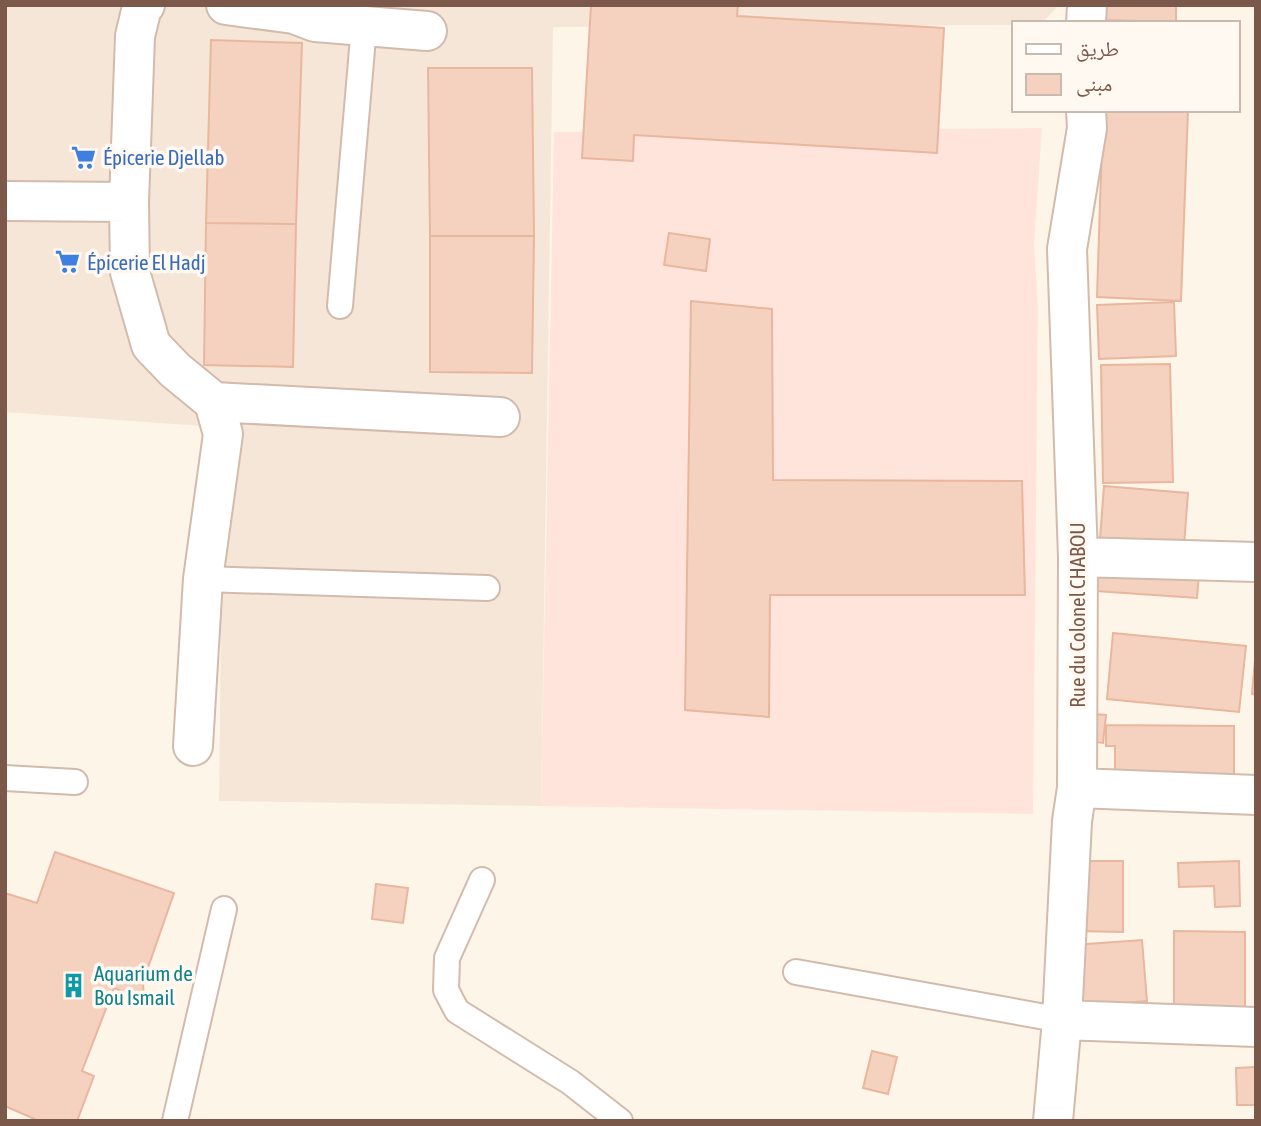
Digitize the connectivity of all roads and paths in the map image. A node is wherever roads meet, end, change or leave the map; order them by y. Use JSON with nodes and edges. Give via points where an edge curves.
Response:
{"nodes":[{"id":1,"x":226,"y":5,"type":"edge"},
{"id":2,"x":139,"y":6,"type":"edge"},
{"id":3,"x":294,"y":10,"type":"edge"},
{"id":4,"x":363,"y":26,"type":"junction"},
{"id":5,"x":427,"y":31,"type":"dead end"},
{"id":6,"x":1086,"y":112,"type":"edge"},
{"id":7,"x":5,"y":201,"type":"edge"},
{"id":8,"x":129,"y":202,"type":"junction"},
{"id":9,"x":340,"y":306,"type":"dead end"},
{"id":10,"x":214,"y":402,"type":"junction"},
{"id":11,"x":500,"y":417,"type":"dead end"},
{"id":12,"x":1078,"y":557,"type":"junction"},
{"id":13,"x":1256,"y":562,"type":"edge"},
{"id":14,"x":202,"y":579,"type":"junction"},
{"id":15,"x":487,"y":588,"type":"dead end"},
{"id":16,"x":193,"y":746,"type":"dead end"},
{"id":17,"x":5,"y":778,"type":"edge"},
{"id":18,"x":75,"y":782,"type":"dead end"},
{"id":19,"x":1077,"y":788,"type":"junction"},
{"id":20,"x":1256,"y":795,"type":"edge"},
{"id":21,"x":482,"y":880,"type":"dead end"},
{"id":22,"x":224,"y":909,"type":"dead end"},
{"id":23,"x":796,"y":972,"type":"dead end"},
{"id":24,"x":1062,"y":1020,"type":"junction"},
{"id":25,"x":1256,"y":1027,"type":"edge"},
{"id":26,"x":175,"y":1121,"type":"edge"},
{"id":27,"x":620,"y":1121,"type":"edge"},
{"id":28,"x":1053,"y":1121,"type":"edge"}],
"edges":[{"from":1,"to":3,"type":"street"},
{"from":2,"to":8,"type":"street"},
{"from":3,"to":4,"type":"street","via":[[315,22]]},
{"from":4,"to":5,"type":"street"},
{"from":4,"to":9,"type":"lane"},
{"from":6,"to":12,"type":"street","name":"Rue du Colonel CHABOU","via":[[1066,249]]},
{"from":7,"to":8,"type":"street"},
{"from":8,"to":10,"type":"street","via":[[130,272],[151,345]]},
{"from":10,"to":11,"type":"street"},
{"from":10,"to":14,"type":"street","via":[[223,433]]},
{"from":12,"to":13,"type":"street"},
{"from":12,"to":19,"type":"street","name":"Rue du Colonel CHABOU"},
{"from":14,"to":15,"type":"lane"},
{"from":14,"to":16,"type":"street"},
{"from":17,"to":18,"type":"lane"},
{"from":19,"to":20,"type":"street"},
{"from":19,"to":24,"type":"street","name":"Rue du Colonel CHABOU"},
{"from":21,"to":27,"type":"lane","via":[[447,958],[446,990],[457,1011],[570,1082]]},
{"from":22,"to":26,"type":"lane"},
{"from":23,"to":24,"type":"lane"},
{"from":24,"to":25,"type":"street"},
{"from":24,"to":28,"type":"street","name":"Rue du Colonel CHABOU"}]}
